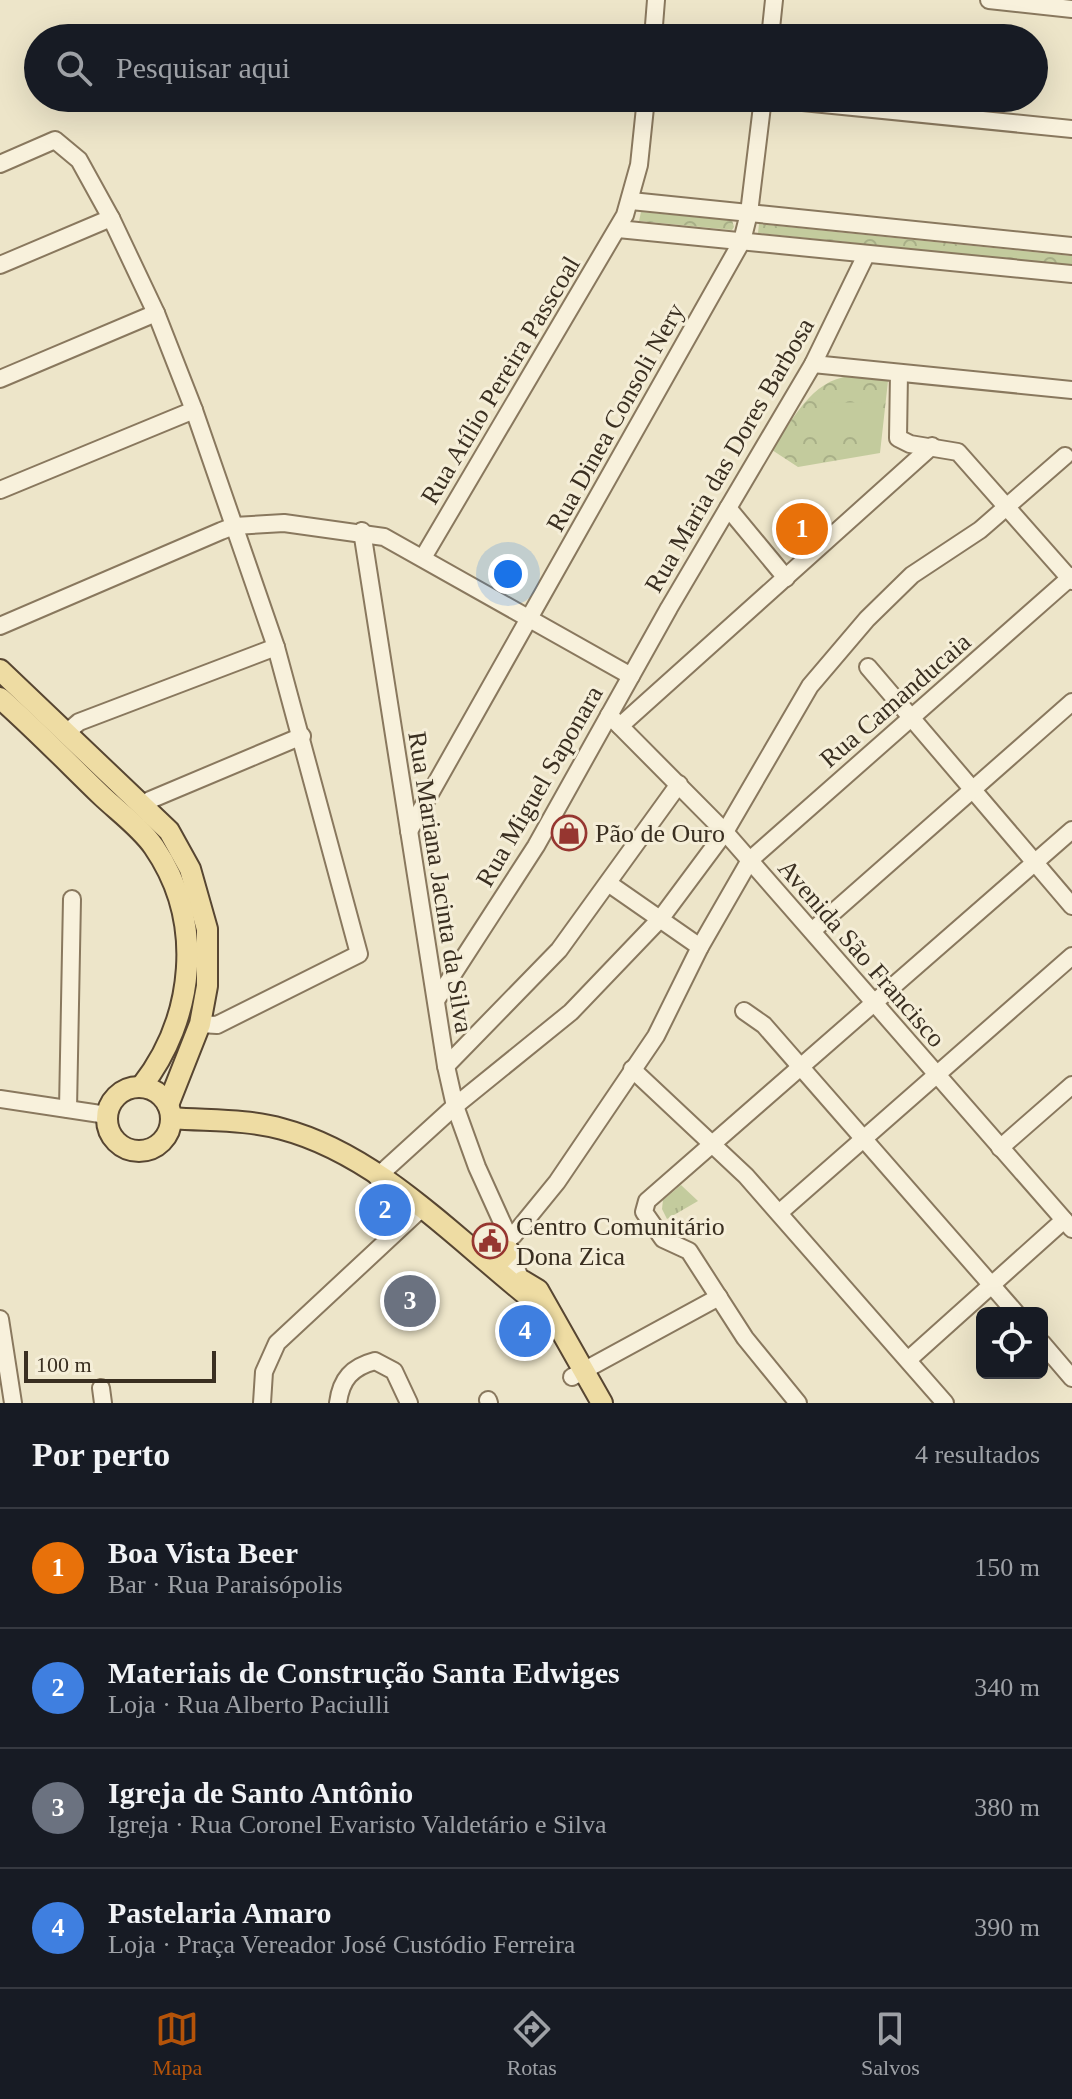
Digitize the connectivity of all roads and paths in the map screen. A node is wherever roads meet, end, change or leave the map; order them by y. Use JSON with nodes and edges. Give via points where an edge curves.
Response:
{"nodes":[{"id":1,"x":656,"y":0,"type":"edge"},
{"id":2,"x":774,"y":0,"type":"edge"},
{"id":3,"x":989,"y":0,"type":"edge"},
{"id":4,"x":1072,"y":9,"type":"edge"},
{"id":5,"x":654,"y":24,"type":"edge"},
{"id":6,"x":771,"y":24,"type":"edge"},
{"id":7,"x":645,"y":112,"type":"edge"},
{"id":8,"x":761,"y":112,"type":"edge"},
{"id":9,"x":903,"y":112,"type":"edge"},
{"id":10,"x":1072,"y":129,"type":"edge"},
{"id":11,"x":0,"y":164,"type":"edge"},
{"id":12,"x":631,"y":201,"type":"junction"},
{"id":13,"x":749,"y":213,"type":"junction"},
{"id":14,"x":111,"y":218,"type":"junction"},
{"id":15,"x":618,"y":229,"type":"junction"},
{"id":16,"x":742,"y":241,"type":"junction"},
{"id":17,"x":1072,"y":246,"type":"edge"},
{"id":18,"x":866,"y":255,"type":"junction"},
{"id":19,"x":0,"y":265,"type":"edge"},
{"id":20,"x":1072,"y":274,"type":"edge"},
{"id":21,"x":156,"y":313,"type":"junction"},
{"id":22,"x":813,"y":364,"type":"junction"},
{"id":23,"x":899,"y":373,"type":"junction"},
{"id":24,"x":0,"y":379,"type":"edge"},
{"id":25,"x":1072,"y":390,"type":"edge"},
{"id":26,"x":194,"y":410,"type":"junction"},
{"id":27,"x":932,"y":446,"type":"junction"},
{"id":28,"x":1065,"y":456,"type":"dead end"},
{"id":29,"x":0,"y":490,"type":"edge"},
{"id":30,"x":1005,"y":507,"type":"junction"},
{"id":31,"x":728,"y":508,"type":"junction"},
{"id":32,"x":234,"y":526,"type":"junction"},
{"id":33,"x":362,"y":531,"type":"junction"},
{"id":34,"x":424,"y":556,"type":"junction"},
{"id":35,"x":786,"y":578,"type":"junction"},
{"id":36,"x":1071,"y":578,"type":"edge"},
{"id":37,"x":530,"y":617,"type":"junction"},
{"id":38,"x":0,"y":626,"type":"edge"},
{"id":39,"x":276,"y":647,"type":"junction"},
{"id":40,"x":868,"y":667,"type":"dead end"},
{"id":41,"x":0,"y":670,"type":"edge"},
{"id":42,"x":631,"y":676,"type":"junction"},
{"id":43,"x":0,"y":698,"type":"edge"},
{"id":44,"x":1072,"y":702,"type":"edge"},
{"id":45,"x":911,"y":718,"type":"junction"},
{"id":46,"x":615,"y":720,"type":"junction"},
{"id":47,"x":66,"y":733,"type":"junction"},
{"id":48,"x":302,"y":736,"type":"junction"},
{"id":49,"x":679,"y":784,"type":"junction"},
{"id":50,"x":973,"y":790,"type":"junction"},
{"id":51,"x":143,"y":806,"type":"junction"},
{"id":52,"x":127,"y":820,"type":"junction"},
{"id":53,"x":1072,"y":830,"type":"edge"},
{"id":54,"x":409,"y":831,"type":"junction"},
{"id":55,"x":725,"y":832,"type":"junction"},
{"id":56,"x":750,"y":860,"type":"junction"},
{"id":57,"x":1035,"y":863,"type":"junction"},
{"id":58,"x":608,"y":883,"type":"junction"},
{"id":59,"x":72,"y":899,"type":"dead end"},
{"id":60,"x":1072,"y":906,"type":"edge"},
{"id":61,"x":661,"y":918,"type":"junction"},
{"id":62,"x":812,"y":931,"type":"junction"},
{"id":63,"x":700,"y":947,"type":"junction"},
{"id":64,"x":1072,"y":956,"type":"edge"},
{"id":65,"x":437,"y":999,"type":"junction"},
{"id":66,"x":874,"y":1003,"type":"junction"},
{"id":67,"x":744,"y":1011,"type":"dead end"},
{"id":68,"x":200,"y":1024,"type":"junction"},
{"id":69,"x":446,"y":1066,"type":"junction"},
{"id":70,"x":801,"y":1068,"type":"junction"},
{"id":71,"x":632,"y":1069,"type":"junction"},
{"id":72,"x":937,"y":1075,"type":"junction"},
{"id":73,"x":1072,"y":1085,"type":"edge"},
{"id":74,"x":141,"y":1087,"type":"junction"},
{"id":75,"x":0,"y":1099,"type":"edge"},
{"id":76,"x":455,"y":1106,"type":"junction"},
{"id":77,"x":68,"y":1109,"type":"junction"},
{"id":78,"x":170,"y":1112,"type":"junction"},
{"id":79,"x":107,"y":1115,"type":"junction"},
{"id":80,"x":864,"y":1139,"type":"junction"},
{"id":81,"x":713,"y":1145,"type":"junction"},
{"id":82,"x":1000,"y":1148,"type":"junction"},
{"id":83,"x":377,"y":1177,"type":"junction"},
{"id":84,"x":421,"y":1209,"type":"junction"},
{"id":85,"x":779,"y":1213,"type":"junction"},
{"id":86,"x":1068,"y":1224,"type":"edge"},
{"id":87,"x":501,"y":1247,"type":"junction"},
{"id":88,"x":992,"y":1286,"type":"junction"},
{"id":89,"x":529,"y":1289,"type":"junction"},
{"id":90,"x":719,"y":1297,"type":"junction"},
{"id":91,"x":1011,"y":1307,"type":"edge"},
{"id":92,"x":0,"y":1319,"type":"edge"},
{"id":93,"x":1048,"y":1350,"type":"edge"},
{"id":94,"x":908,"y":1360,"type":"junction"},
{"id":95,"x":578,"y":1374,"type":"junction"},
{"id":96,"x":1072,"y":1378,"type":"edge"},
{"id":97,"x":13,"y":1403,"type":"edge"},
{"id":98,"x":262,"y":1403,"type":"edge"},
{"id":99,"x":338,"y":1403,"type":"edge"},
{"id":100,"x":409,"y":1403,"type":"edge"},
{"id":101,"x":587,"y":1403,"type":"edge"},
{"id":102,"x":602,"y":1403,"type":"edge"},
{"id":103,"x":798,"y":1403,"type":"edge"},
{"id":104,"x":945,"y":1403,"type":"edge"}],
"edges":[{"from":1,"to":5,"type":"street"},
{"from":2,"to":6,"type":"street"},
{"from":3,"to":4,"type":"street"},
{"from":7,"to":12,"type":"street","name":"Rua Atílio Pereira Passcoal"},
{"from":8,"to":13,"type":"street","name":"Rua Dinea Consoli Nery"},
{"from":9,"to":10,"type":"street"},
{"from":11,"to":14,"type":"street","via":[[55,140],[79,160]]},
{"from":12,"to":13,"type":"street"},
{"from":12,"to":15,"type":"street","name":"Rua Atílio Pereira Passcoal"},
{"from":13,"to":16,"type":"street","name":"Rua Dinea Consoli Nery"},
{"from":13,"to":17,"type":"street"},
{"from":14,"to":19,"type":"street"},
{"from":14,"to":21,"type":"street"},
{"from":15,"to":16,"type":"street"},
{"from":15,"to":34,"type":"street","name":"Rua Atílio Pereira Passcoal"},
{"from":16,"to":18,"type":"street"},
{"from":16,"to":37,"type":"street","name":"Rua Dinea Consoli Nery"},
{"from":18,"to":20,"type":"street"},
{"from":18,"to":22,"type":"street","name":"Rua Maria das Dores Barbosa"},
{"from":21,"to":24,"type":"street"},
{"from":21,"to":26,"type":"street"},
{"from":22,"to":23,"type":"street"},
{"from":22,"to":31,"type":"street","name":"Rua Maria das Dores Barbosa"},
{"from":23,"to":25,"type":"street"},
{"from":23,"to":27,"type":"street","via":[[898,438]]},
{"from":26,"to":29,"type":"street"},
{"from":26,"to":32,"type":"street"},
{"from":27,"to":30,"type":"street","via":[[958,452]]},
{"from":27,"to":35,"type":"street"},
{"from":28,"to":30,"type":"street"},
{"from":30,"to":36,"type":"street"},
{"from":30,"to":55,"type":"street","via":[[967,540],[912,575],[837,651],[791,714]]},
{"from":31,"to":35,"type":"street"},
{"from":31,"to":42,"type":"street","name":"Rua Maria das Dores Barbosa"},
{"from":32,"to":33,"type":"street","via":[[284,523]]},
{"from":32,"to":38,"type":"street"},
{"from":32,"to":39,"type":"street"},
{"from":33,"to":34,"type":"street"},
{"from":33,"to":54,"type":"street","name":"Rua Mariana Jacinta da Silva"},
{"from":34,"to":37,"type":"street"},
{"from":35,"to":46,"type":"street"},
{"from":36,"to":45,"type":"street","name":"Rua Camanducaia"},
{"from":37,"to":42,"type":"street"},
{"from":37,"to":54,"type":"street","name":"Rua Dinea Consoli Nery"},
{"from":39,"to":47,"type":"street","via":[[79,722]]},
{"from":39,"to":48,"type":"street"},
{"from":40,"to":45,"type":"street"},
{"from":41,"to":47,"type":"main road"},
{"from":42,"to":46,"type":"street","name":"Rua Miguel Saponara"},
{"from":43,"to":52,"type":"main road"},
{"from":44,"to":50,"type":"street"},
{"from":45,"to":50,"type":"street"},
{"from":45,"to":56,"type":"street","name":"Rua Camanducaia"},
{"from":46,"to":49,"type":"street","name":"Avenida São Francisco"},
{"from":46,"to":65,"type":"street","name":"Rua Miguel Saponara"},
{"from":47,"to":51,"type":"main road"},
{"from":48,"to":51,"type":"street"},
{"from":48,"to":68,"type":"street","via":[[359,954],[217,1025]]},
{"from":49,"to":55,"type":"street","name":"Avenida São Francisco"},
{"from":49,"to":58,"type":"street"},
{"from":50,"to":57,"type":"street"},
{"from":50,"to":62,"type":"street"},
{"from":51,"to":52,"type":"main road"},
{"from":51,"to":68,"type":"main road","via":[[181,850],[203,908],[209,967]]},
{"from":52,"to":74,"type":"main road","via":[[152,844],[170,877],[188,949],[180,1018]]},
{"from":53,"to":57,"type":"street"},
{"from":54,"to":65,"type":"street","name":"Rua Mariana Jacinta da Silva"},
{"from":55,"to":56,"type":"street","name":"Avenida São Francisco"},
{"from":55,"to":61,"type":"street"},
{"from":56,"to":62,"type":"street","name":"Avenida São Francisco"},
{"from":56,"to":63,"type":"street","name":"Rua Camanducaia"},
{"from":57,"to":60,"type":"street"},
{"from":57,"to":66,"type":"street"},
{"from":58,"to":61,"type":"street"},
{"from":58,"to":69,"type":"street","via":[[550,960]]},
{"from":59,"to":77,"type":"street"},
{"from":61,"to":63,"type":"street"},
{"from":61,"to":76,"type":"street","via":[[571,1012]]},
{"from":62,"to":66,"type":"street","name":"Avenida São Francisco"},
{"from":63,"to":71,"type":"street","name":"Rua Camanducaia","via":[[656,1036]]},
{"from":64,"to":72,"type":"street"},
{"from":65,"to":69,"type":"street","name":"Rua Mariana Jacinta da Silva"},
{"from":66,"to":70,"type":"street"},
{"from":66,"to":72,"type":"street","name":"Avenida São Francisco"},
{"from":67,"to":70,"type":"street","via":[[764,1025]]},
{"from":68,"to":78,"type":"main road"},
{"from":69,"to":76,"type":"street","name":"Rua Mariana Jacinta da Silva"},
{"from":70,"to":80,"type":"street"},
{"from":70,"to":81,"type":"street"},
{"from":71,"to":81,"type":"street"},
{"from":71,"to":87,"type":"street","name":"Rua Camanducaia","via":[[557,1182]]},
{"from":72,"to":80,"type":"street"},
{"from":72,"to":82,"type":"street","name":"Avenida São Francisco"},
{"from":73,"to":82,"type":"street"},
{"from":74,"to":78,"type":"main road","via":[[154,1090]]},
{"from":74,"to":79,"type":"main road","via":[[118,1094]]},
{"from":75,"to":77,"type":"street"},
{"from":76,"to":83,"type":"street"},
{"from":76,"to":87,"type":"street","name":"Rua Mariana Jacinta da Silva"},
{"from":77,"to":79,"type":"street"},
{"from":78,"to":79,"type":"main road","via":[[163,1141],[150,1150],[134,1151],[113,1138]]},
{"from":78,"to":83,"type":"main road","via":[[279,1128],[323,1144]]},
{"from":80,"to":85,"type":"street"},
{"from":80,"to":88,"type":"street"},
{"from":81,"to":85,"type":"street"},
{"from":81,"to":90,"type":"street","via":[[647,1201],[644,1212],[663,1239],[689,1251]]},
{"from":82,"to":86,"type":"street","name":"Avenida São Francisco"},
{"from":83,"to":84,"type":"main road"},
{"from":84,"to":87,"type":"main road"},
{"from":84,"to":98,"type":"street","via":[[277,1343],[264,1372]]},
{"from":85,"to":94,"type":"street"},
{"from":86,"to":88,"type":"street"},
{"from":87,"to":89,"type":"main road"},
{"from":87,"to":89,"type":"street","name":"Rua Mariana Jacinta da Silva"},
{"from":88,"to":91,"type":"street"},
{"from":88,"to":94,"type":"street"},
{"from":89,"to":95,"type":"main road"},
{"from":90,"to":95,"type":"street"},
{"from":90,"to":103,"type":"street","via":[[754,1351]]},
{"from":92,"to":97,"type":"street"},
{"from":93,"to":96,"type":"street"},
{"from":94,"to":104,"type":"street"},
{"from":95,"to":101,"type":"main road"},
{"from":95,"to":102,"type":"main road"},
{"from":99,"to":100,"type":"street","via":[[352,1370],[375,1361],[394,1371]]}]}
